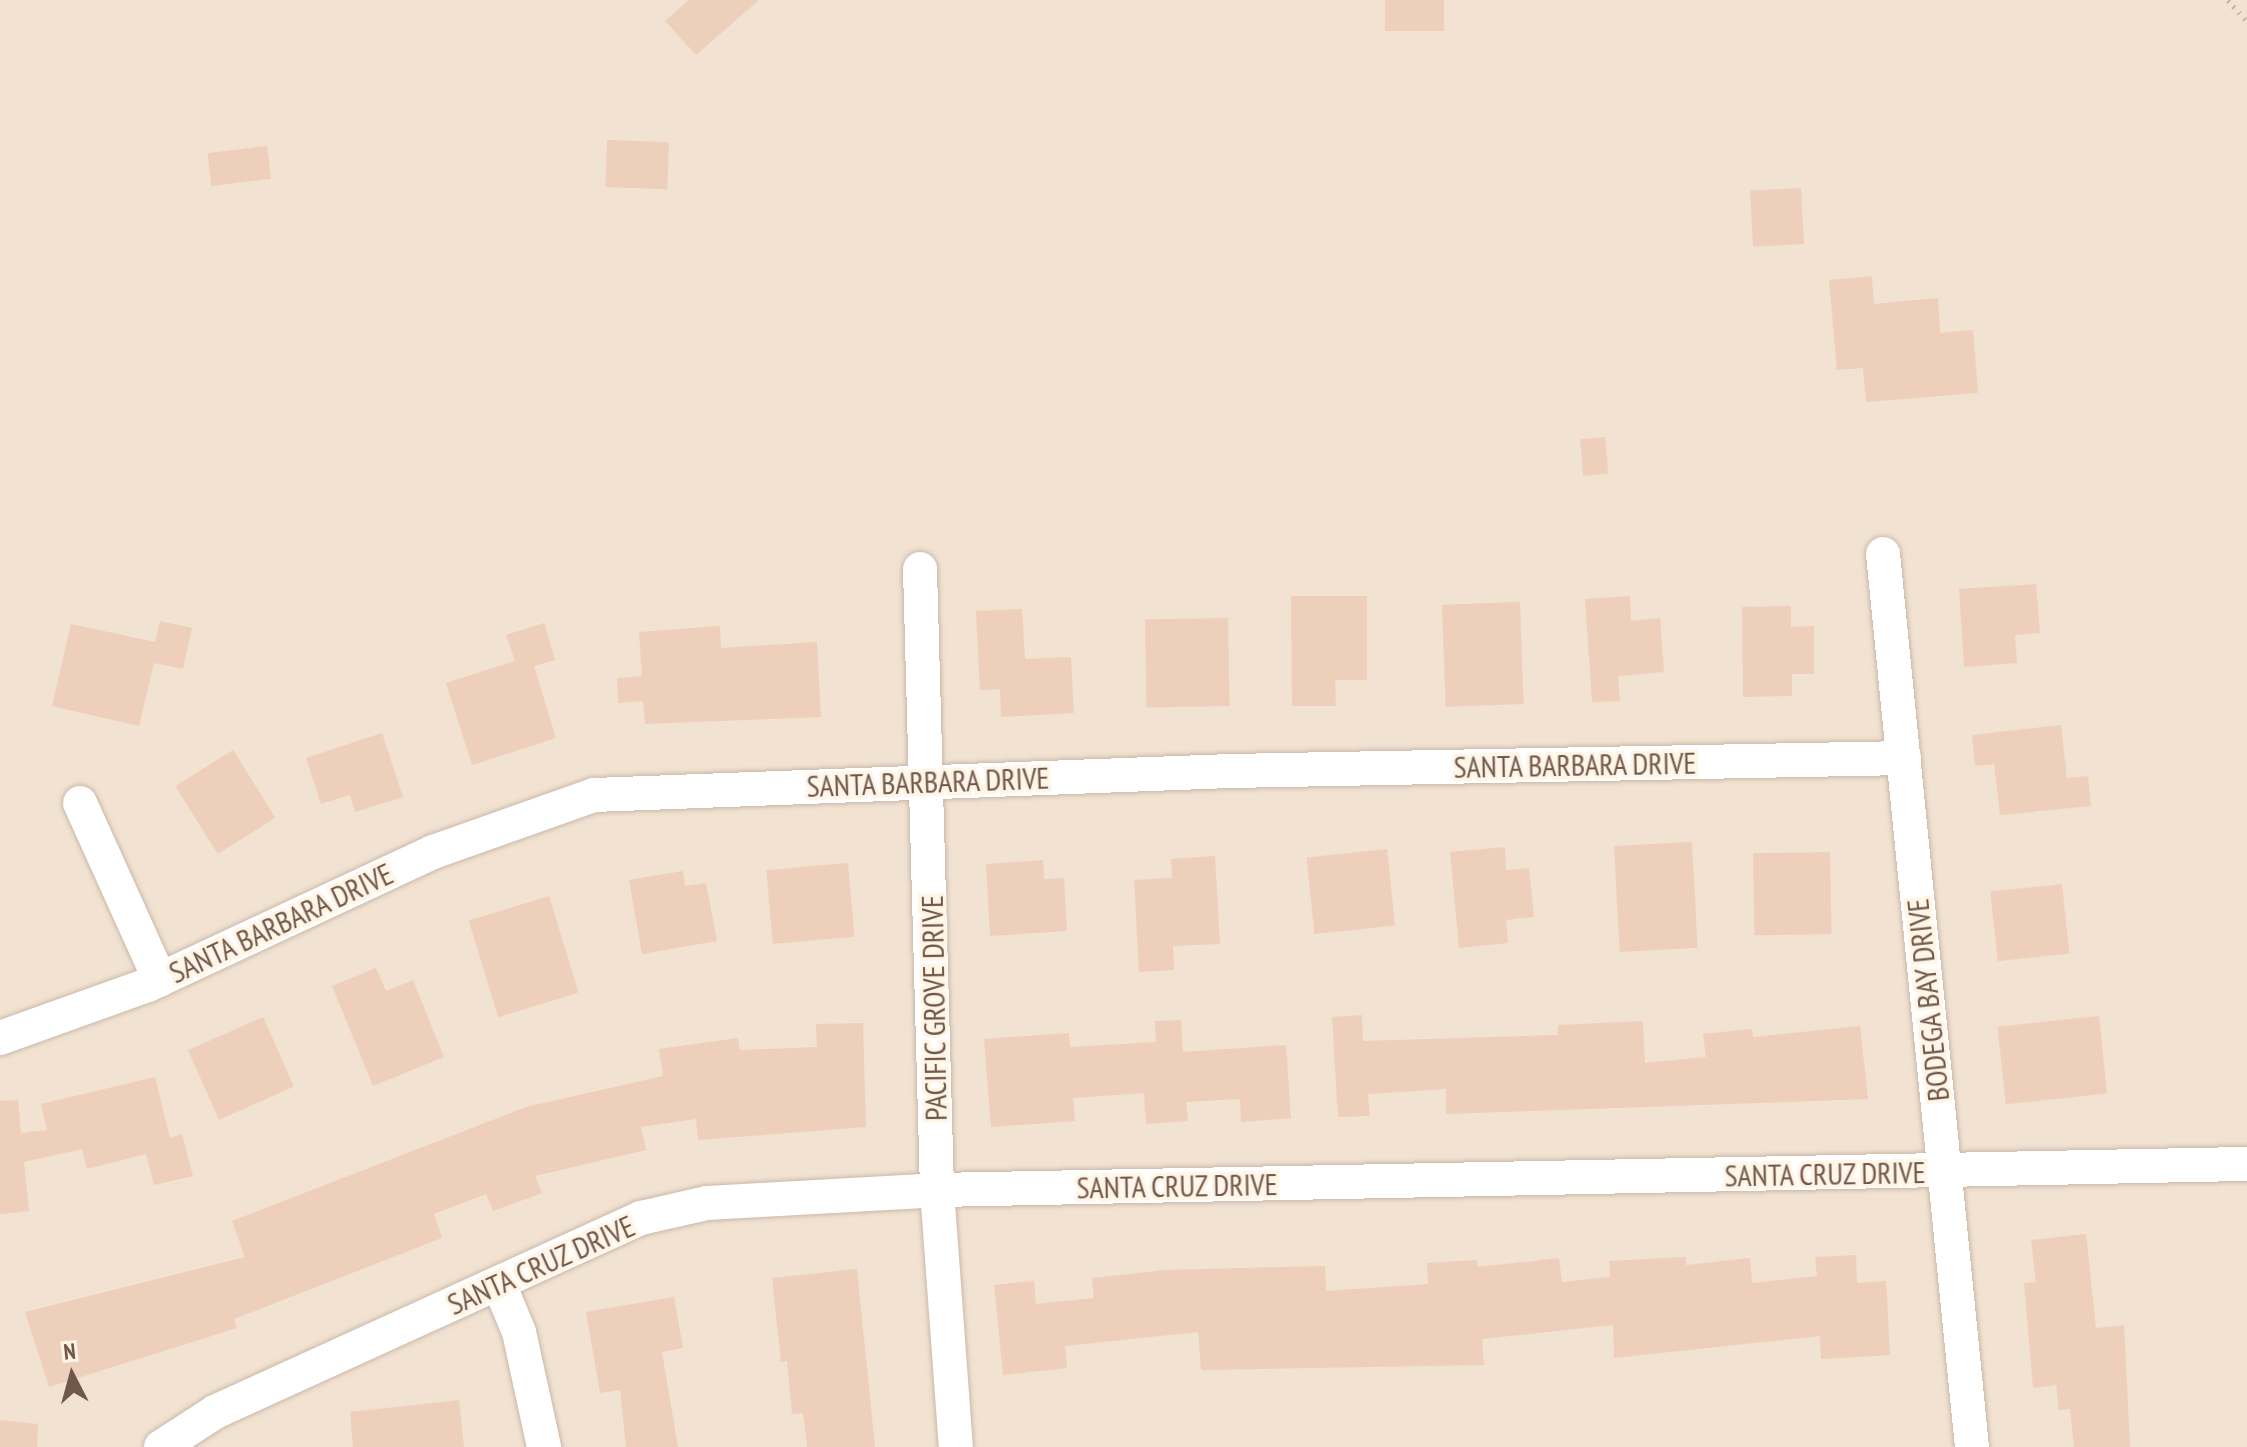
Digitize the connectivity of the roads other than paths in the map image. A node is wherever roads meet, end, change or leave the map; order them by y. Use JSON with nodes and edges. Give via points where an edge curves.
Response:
{"nodes":[{"id":1,"x":1883,"y":554,"type":"dead end"},
{"id":2,"x":920,"y":569,"type":"dead end"},
{"id":3,"x":1904,"y":758,"type":"junction"},
{"id":4,"x":929,"y":783,"type":"junction"},
{"id":5,"x":80,"y":803,"type":"dead end"},
{"id":6,"x":160,"y":980,"type":"junction"},
{"id":7,"x":0,"y":1038,"type":"edge"},
{"id":8,"x":2247,"y":1164,"type":"edge"},
{"id":9,"x":1946,"y":1172,"type":"junction"},
{"id":10,"x":937,"y":1190,"type":"junction"},
{"id":11,"x":499,"y":1284,"type":"junction"},
{"id":12,"x":161,"y":1447,"type":"edge"},
{"id":13,"x":544,"y":1447,"type":"edge"},
{"id":14,"x":956,"y":1447,"type":"edge"},
{"id":15,"x":1972,"y":1447,"type":"edge"}],
"edges":[{"from":1,"to":3,"type":"street","name":"BODEGA BAY DRIVE"},
{"from":2,"to":4,"type":"street","name":"PACIFIC GROVE DRIVE"},
{"from":3,"to":4,"type":"street","name":"SANTA BARBARA DRIVE"},
{"from":3,"to":9,"type":"street","name":"BODEGA BAY DRIVE"},
{"from":4,"to":6,"type":"street","name":"SANTA BARBARA DRIVE","via":[[594,795],[433,852]]},
{"from":4,"to":10,"type":"street","name":"PACIFIC GROVE DRIVE"},
{"from":5,"to":6,"type":"street"},
{"from":6,"to":7,"type":"street","name":"SANTA BARBARA DRIVE"},
{"from":8,"to":9,"type":"street","name":"SANTA CRUZ DRIVE"},
{"from":9,"to":10,"type":"street","name":"SANTA CRUZ DRIVE"},
{"from":9,"to":15,"type":"street","name":"BODEGA BAY DRIVE"},
{"from":10,"to":11,"type":"street","name":"SANTA CRUZ DRIVE","via":[[707,1203],[641,1218]]},
{"from":10,"to":14,"type":"street","name":"PACIFIC GROVE DRIVE"},
{"from":11,"to":12,"type":"street","name":"SANTA CRUZ DRIVE","via":[[215,1412]]},
{"from":11,"to":13,"type":"street","via":[[530,1374]]}]}
